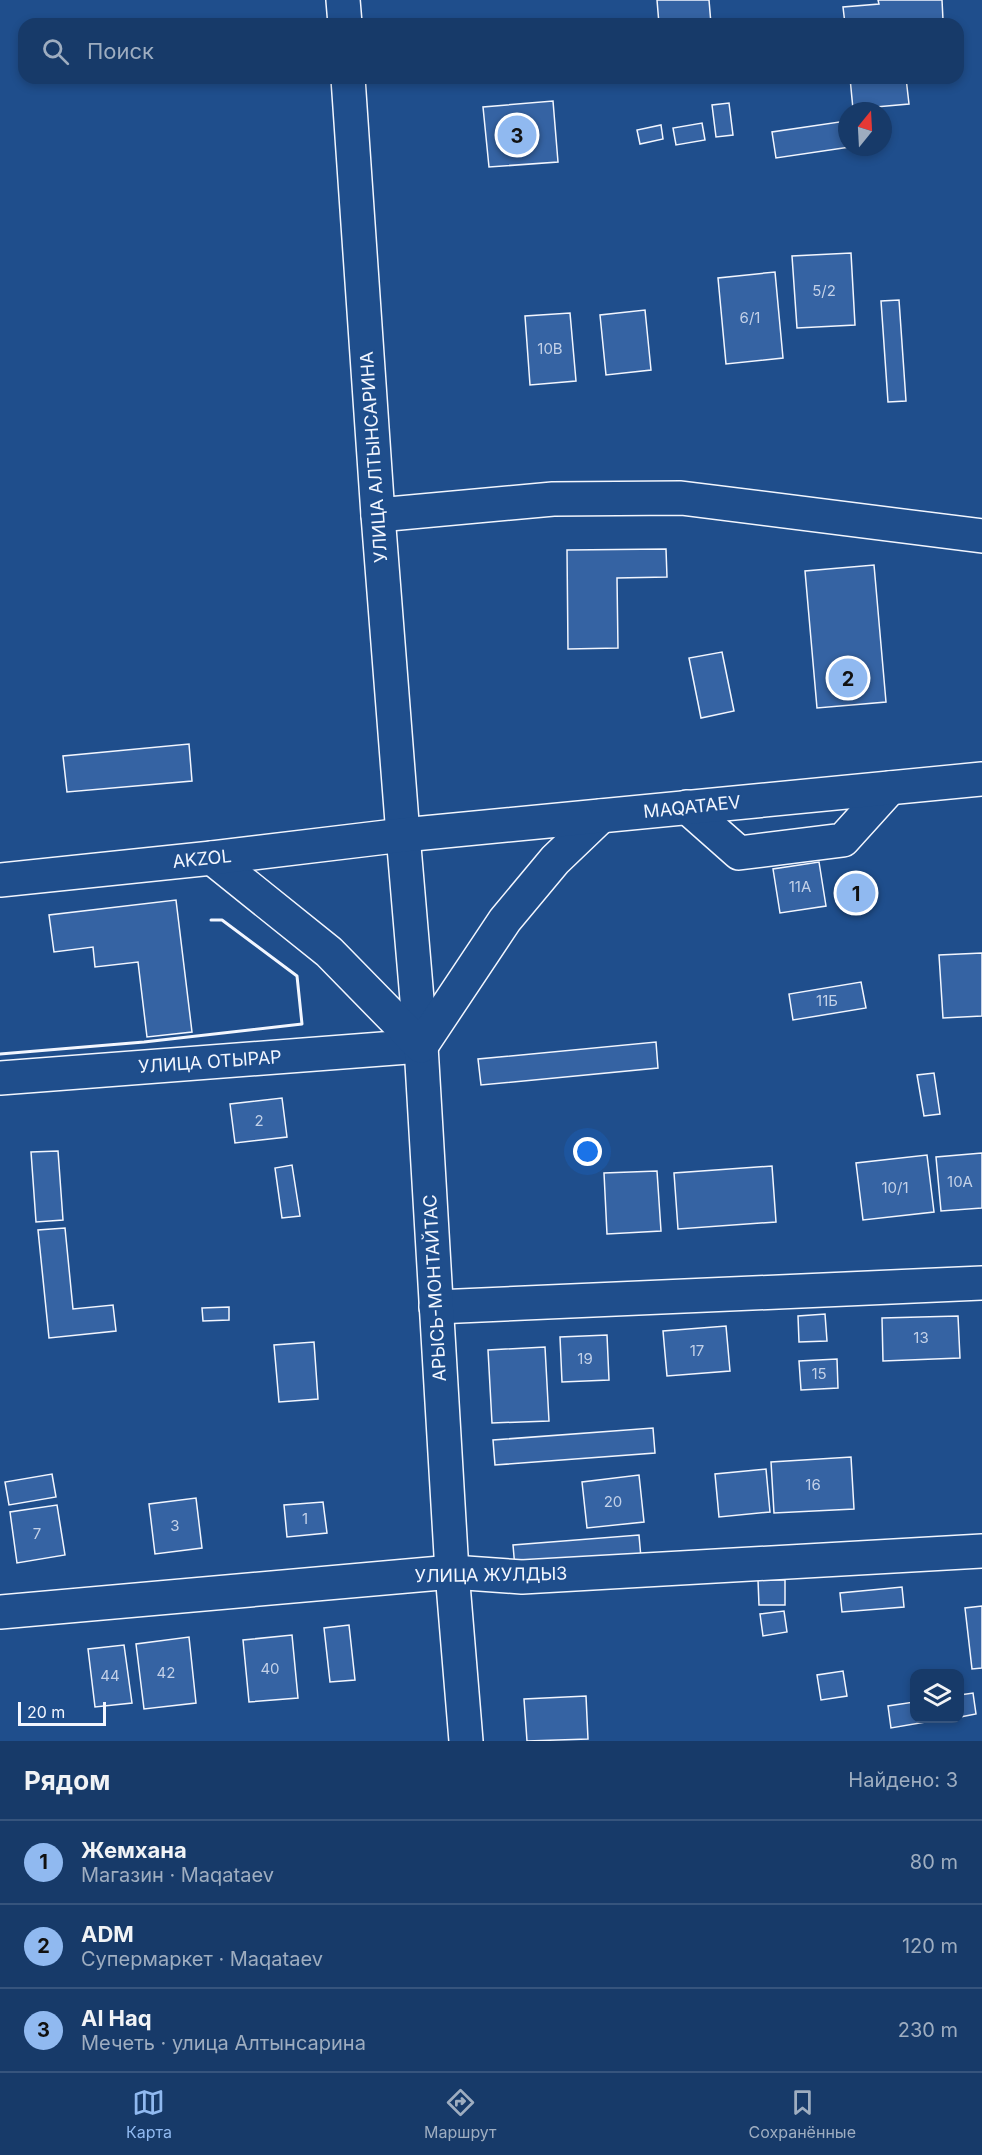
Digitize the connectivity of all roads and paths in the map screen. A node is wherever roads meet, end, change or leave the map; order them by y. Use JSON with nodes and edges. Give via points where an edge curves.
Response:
{"nodes":[{"id":1,"x":343,"y":0,"type":"edge"},
{"id":2,"x":344,"y":18,"type":"edge"},
{"id":3,"x":348,"y":84,"type":"edge"},
{"id":4,"x":378,"y":516,"type":"junction"},
{"id":5,"x":982,"y":536,"type":"edge"},
{"id":6,"x":982,"y":778,"type":"edge"},
{"id":7,"x":890,"y":788,"type":"junction"},
{"id":8,"x":687,"y":807,"type":"junction"},
{"id":9,"x":601,"y":816,"type":"junction"},
{"id":10,"x":403,"y":835,"type":"junction"},
{"id":11,"x":212,"y":858,"type":"junction"},
{"id":12,"x":0,"y":880,"type":"edge"},
{"id":13,"x":421,"y":1046,"type":"junction"},
{"id":14,"x":0,"y":1078,"type":"edge"},
{"id":15,"x":982,"y":1283,"type":"edge"},
{"id":16,"x":436,"y":1307,"type":"junction"},
{"id":17,"x":982,"y":1551,"type":"edge"},
{"id":18,"x":452,"y":1572,"type":"junction"},
{"id":19,"x":0,"y":1612,"type":"edge"},
{"id":20,"x":466,"y":1741,"type":"edge"}],
"edges":[{"from":1,"to":2,"type":"street"},
{"from":3,"to":4,"type":"street","name":"УЛИЦА АЛТЫНСАРИНА"},
{"from":4,"to":5,"type":"street","via":[[553,499],[681,498]]},
{"from":4,"to":10,"type":"street","name":"УЛИЦА АЛТЫНСАРИНА"},
{"from":6,"to":7,"type":"street","name":"MAQATAEV"},
{"from":7,"to":8,"type":"street","name":"MAQATAEV"},
{"from":7,"to":8,"type":"street","via":[[843,840],[739,853]]},
{"from":8,"to":9,"type":"street","name":"MAQATAEV"},
{"from":9,"to":10,"type":"street","name":"MAQATAEV"},
{"from":9,"to":13,"type":"street","via":[[555,860],[505,920]]},
{"from":10,"to":11,"type":"street","name":"AKZOL"},
{"from":10,"to":13,"type":"street","name":"АРЫСЬ-МОНТАЙТАС"},
{"from":11,"to":12,"type":"street","name":"AKZOL"},
{"from":11,"to":13,"type":"street","via":[[329,952]]},
{"from":13,"to":14,"type":"street","name":"УЛИЦА ОТЫРАР"},
{"from":13,"to":16,"type":"street","name":"АРЫСЬ-МОНТАЙТАС"},
{"from":15,"to":16,"type":"street"},
{"from":16,"to":18,"type":"street","name":"АРЫСЬ-МОНТАЙТАС"},
{"from":17,"to":18,"type":"street","name":"УЛИЦА ЖУЛДЫЗ","via":[[522,1577]]},
{"from":18,"to":19,"type":"street","name":"УЛИЦА ЖУЛДЫЗ"},
{"from":18,"to":20,"type":"street","name":"АРЫСЬ-МОНТАЙТАС"}]}
